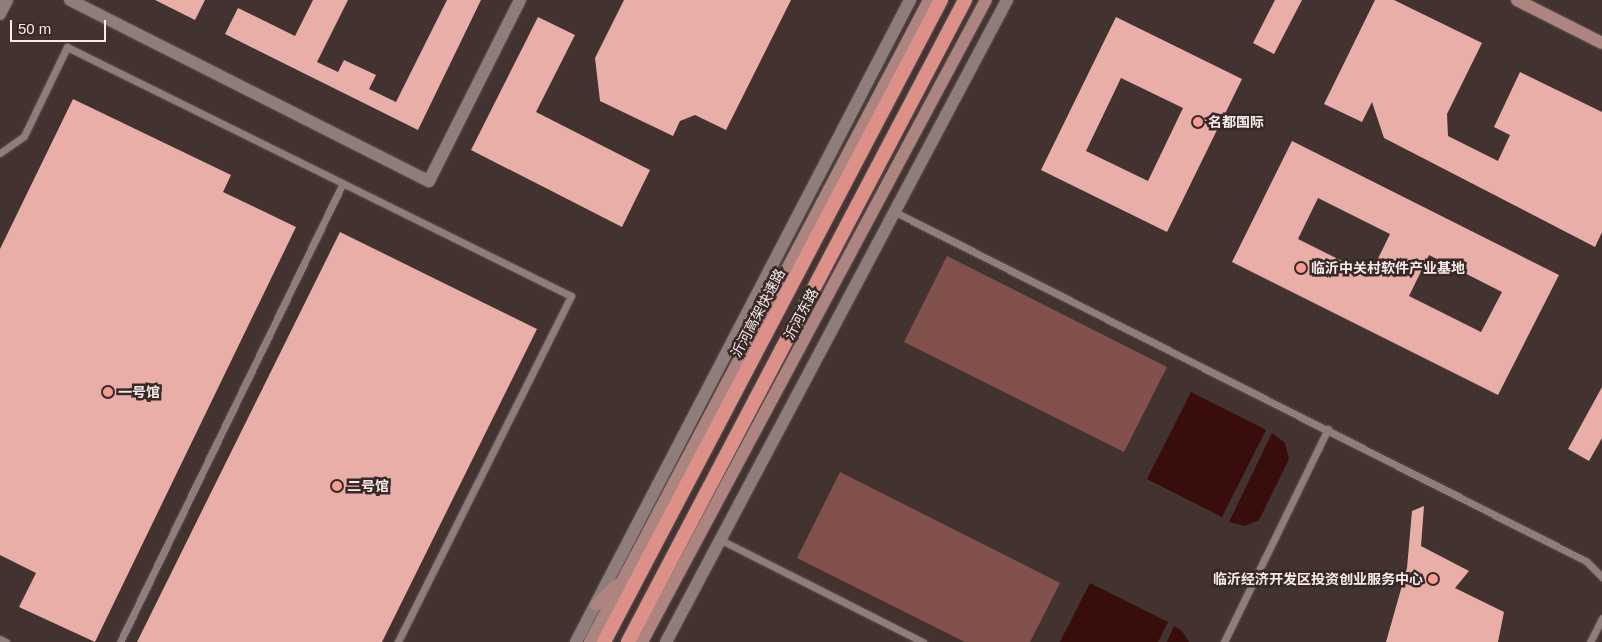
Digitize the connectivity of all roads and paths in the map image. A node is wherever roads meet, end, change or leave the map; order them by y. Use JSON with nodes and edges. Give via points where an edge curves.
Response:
{"nodes":[{"id":1,"x":7,"y":0,"type":"edge"},
{"id":2,"x":70,"y":0,"type":"edge"},
{"id":3,"x":520,"y":0,"type":"edge"},
{"id":4,"x":910,"y":0,"type":"edge"},
{"id":5,"x":929,"y":0,"type":"edge"},
{"id":6,"x":941,"y":0,"type":"edge"},
{"id":7,"x":965,"y":0,"type":"edge"},
{"id":8,"x":986,"y":0,"type":"edge"},
{"id":9,"x":1007,"y":0,"type":"edge"},
{"id":10,"x":1517,"y":0,"type":"edge"},
{"id":11,"x":0,"y":14,"type":"edge"},
{"id":12,"x":1602,"y":43,"type":"edge"},
{"id":13,"x":0,"y":153,"type":"edge"},
{"id":14,"x":343,"y":183,"type":"junction"},
{"id":15,"x":893,"y":211,"type":"junction"},
{"id":16,"x":1328,"y":429,"type":"junction"},
{"id":17,"x":719,"y":539,"type":"junction"},
{"id":18,"x":1602,"y":577,"type":"edge"},
{"id":19,"x":623,"y":579,"type":"junction"},
{"id":20,"x":596,"y":605,"type":"junction"},
{"id":21,"x":1602,"y":618,"type":"edge"},
{"id":22,"x":0,"y":639,"type":"edge"},
{"id":23,"x":6,"y":642,"type":"edge"},
{"id":24,"x":120,"y":642,"type":"edge"},
{"id":25,"x":398,"y":642,"type":"edge"},
{"id":26,"x":576,"y":642,"type":"edge"},
{"id":27,"x":590,"y":642,"type":"edge"},
{"id":28,"x":604,"y":642,"type":"edge"},
{"id":29,"x":628,"y":642,"type":"edge"},
{"id":30,"x":642,"y":642,"type":"edge"},
{"id":31,"x":666,"y":642,"type":"edge"},
{"id":32,"x":923,"y":642,"type":"edge"},
{"id":33,"x":1224,"y":642,"type":"edge"},
{"id":34,"x":1590,"y":642,"type":"edge"}],
"edges":[{"from":1,"to":11,"type":"street"},
{"from":2,"to":3,"type":"street","via":[[429,181]]},
{"from":4,"to":20,"type":"street"},
{"from":5,"to":19,"type":"main road"},
{"from":6,"to":28,"type":"highway","name":"沂河高架快速路"},
{"from":7,"to":29,"type":"highway"},
{"from":8,"to":30,"type":"main road","name":"沂河东路"},
{"from":9,"to":15,"type":"street"},
{"from":10,"to":12,"type":"main road"},
{"from":13,"to":14,"type":"lane","via":[[24,136],[67,47]]},
{"from":14,"to":24,"type":"lane"},
{"from":14,"to":25,"type":"lane","via":[[570,296]]},
{"from":15,"to":16,"type":"lane"},
{"from":15,"to":17,"type":"street"},
{"from":16,"to":18,"type":"lane","via":[[1586,561]]},
{"from":16,"to":33,"type":"lane"},
{"from":17,"to":31,"type":"street"},
{"from":17,"to":32,"type":"lane"},
{"from":19,"to":20,"type":"main road"},
{"from":19,"to":27,"type":"main road"},
{"from":20,"to":26,"type":"street"},
{"from":21,"to":34,"type":"lane"},
{"from":22,"to":23,"type":"lane"}]}
